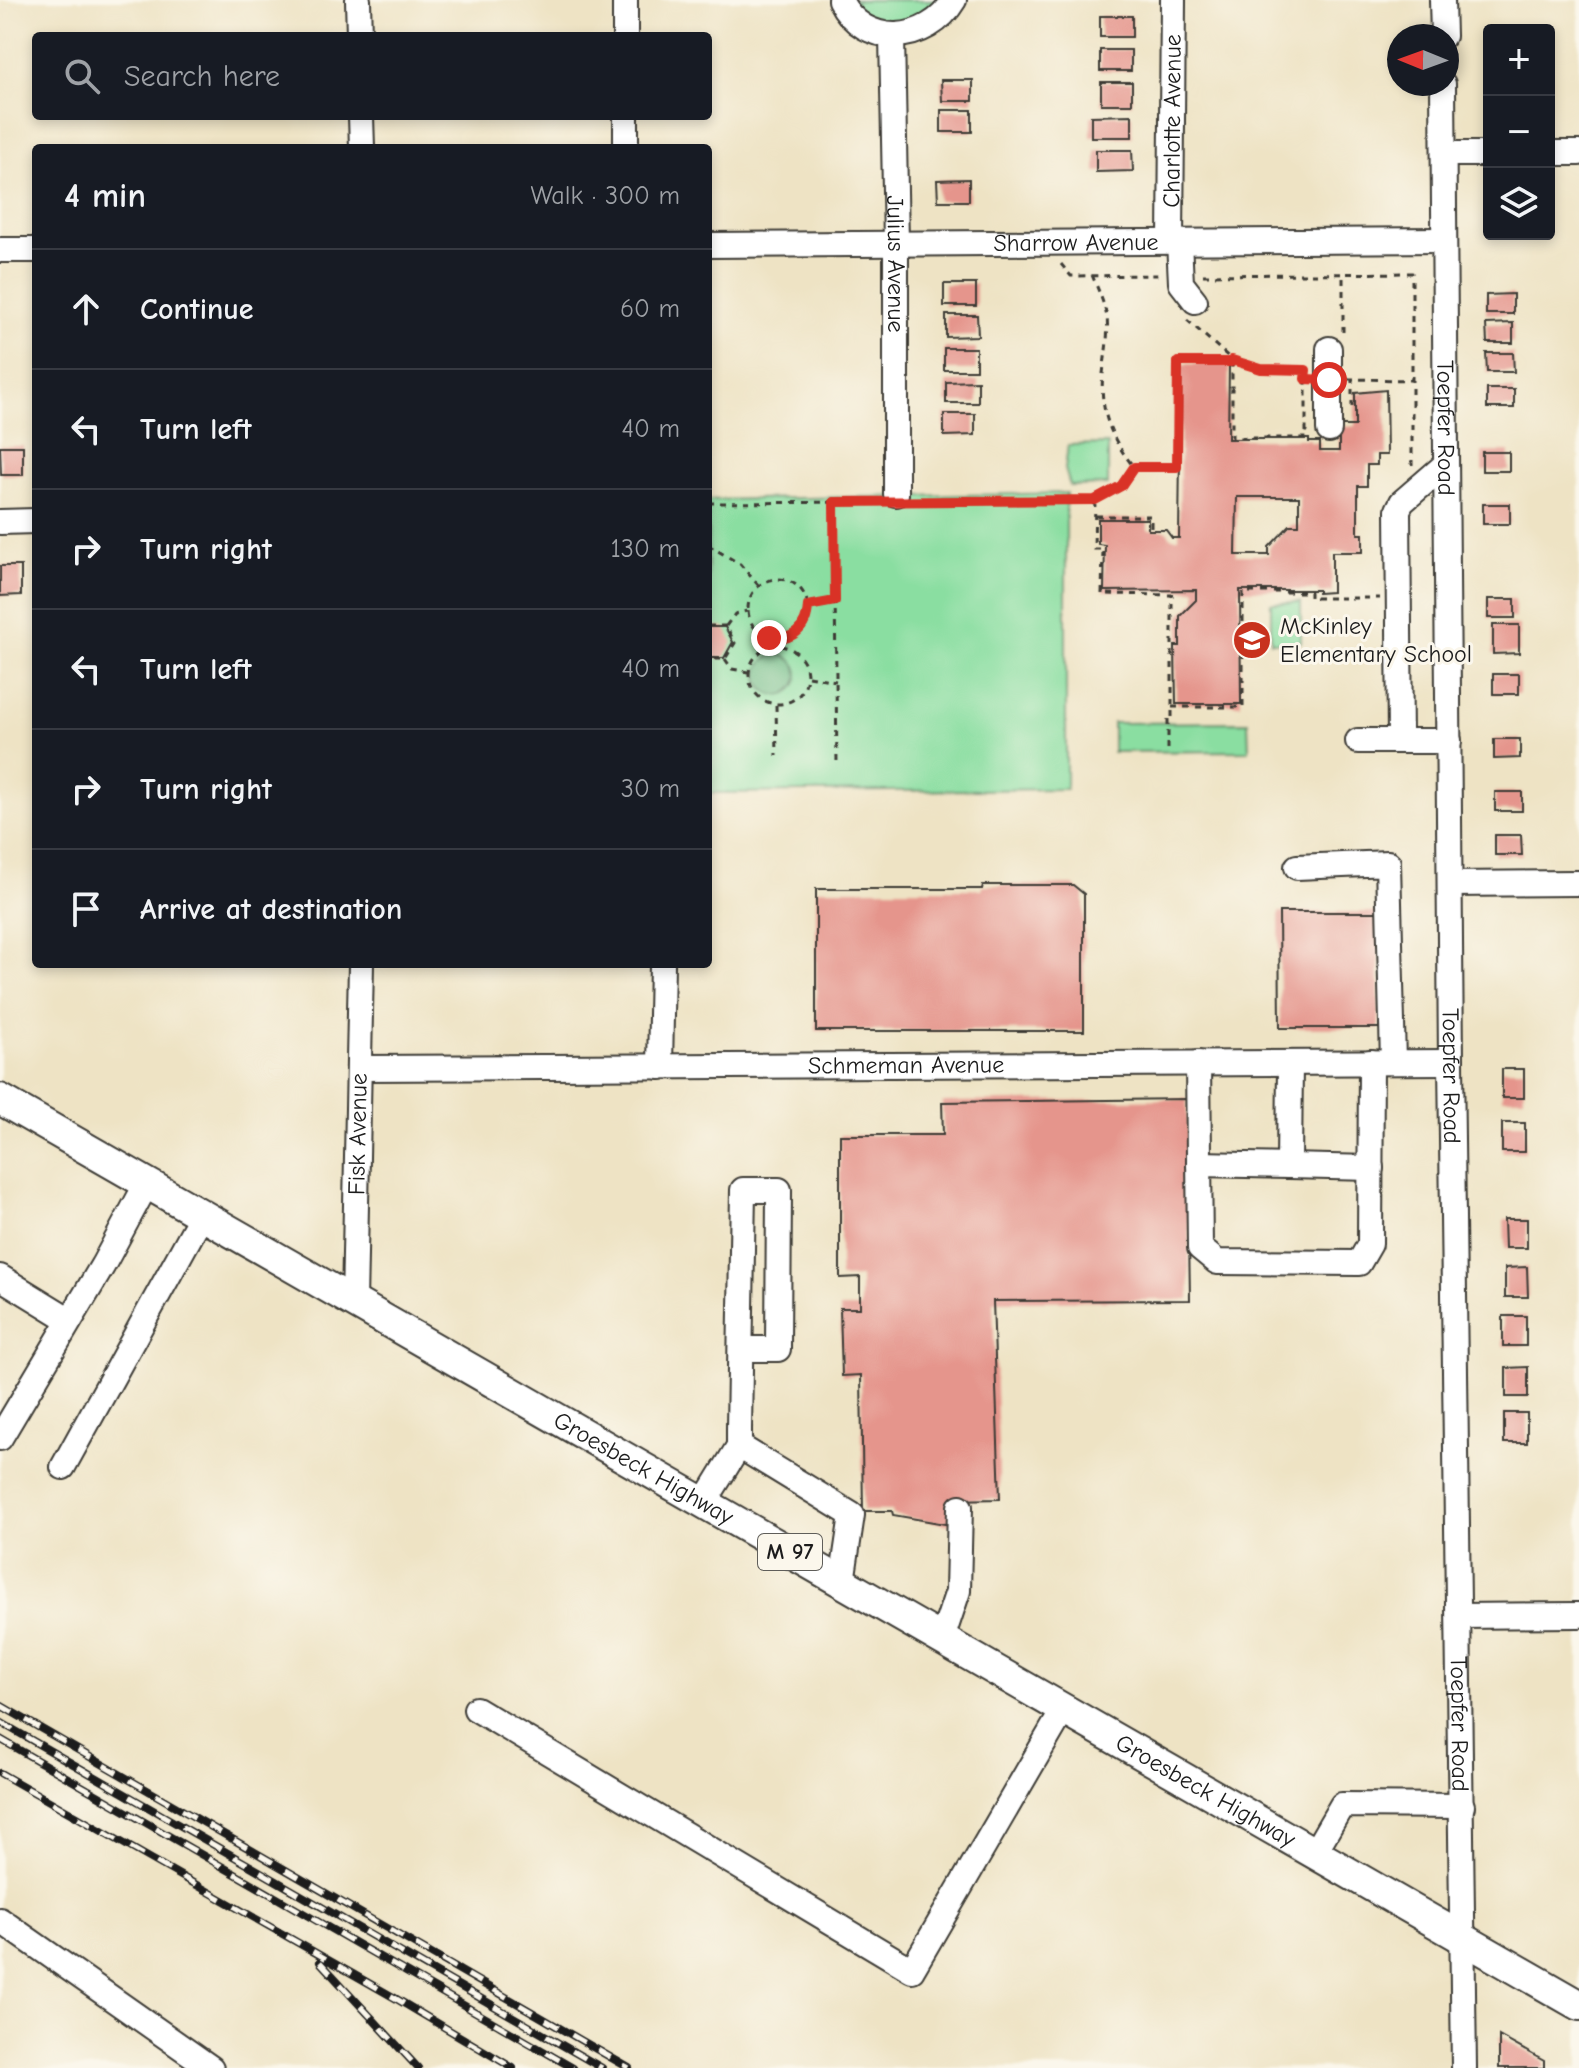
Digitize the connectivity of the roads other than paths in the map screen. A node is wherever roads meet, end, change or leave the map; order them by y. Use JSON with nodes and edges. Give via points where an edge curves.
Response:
{"nodes":[{"id":1,"x":358,"y":0,"type":"edge"},
{"id":2,"x":625,"y":0,"type":"edge"},
{"id":3,"x":840,"y":0,"type":"edge"},
{"id":4,"x":954,"y":0,"type":"edge"},
{"id":5,"x":1173,"y":0,"type":"edge"},
{"id":6,"x":1442,"y":0,"type":"edge"},
{"id":7,"x":1443,"y":24,"type":"edge"},
{"id":8,"x":359,"y":32,"type":"edge"},
{"id":9,"x":625,"y":32,"type":"edge"},
{"id":10,"x":892,"y":36,"type":"junction"},
{"id":11,"x":1443,"y":96,"type":"edge"},
{"id":12,"x":361,"y":120,"type":"edge"},
{"id":13,"x":626,"y":120,"type":"edge"},
{"id":14,"x":362,"y":144,"type":"edge"},
{"id":15,"x":626,"y":144,"type":"edge"},
{"id":16,"x":1555,"y":153,"type":"edge"},
{"id":17,"x":1579,"y":153,"type":"edge"},
{"id":18,"x":1444,"y":154,"type":"junction"},
{"id":19,"x":1483,"y":154,"type":"edge"},
{"id":20,"x":1444,"y":240,"type":"junction"},
{"id":21,"x":1175,"y":241,"type":"junction"},
{"id":22,"x":896,"y":243,"type":"junction"},
{"id":23,"x":712,"y":245,"type":"edge"},
{"id":24,"x":0,"y":250,"type":"edge"},
{"id":25,"x":32,"y":250,"type":"edge"},
{"id":26,"x":1195,"y":301,"type":"dead end"},
{"id":27,"x":1336,"y":341,"type":"road end"},
{"id":28,"x":1329,"y":430,"type":"dead end"},
{"id":29,"x":1446,"y":464,"type":"junction"},
{"id":30,"x":896,"y":499,"type":"road end"},
{"id":31,"x":32,"y":521,"type":"edge"},
{"id":32,"x":0,"y":522,"type":"edge"},
{"id":33,"x":1358,"y":741,"type":"dead end"},
{"id":34,"x":1400,"y":741,"type":"junction"},
{"id":35,"x":1449,"y":741,"type":"junction"},
{"id":36,"x":1297,"y":867,"type":"dead end"},
{"id":37,"x":1579,"y":883,"type":"edge"},
{"id":38,"x":1450,"y":884,"type":"junction"},
{"id":39,"x":361,"y":968,"type":"edge"},
{"id":40,"x":662,"y":968,"type":"edge"},
{"id":41,"x":1382,"y":1062,"type":"junction"},
{"id":42,"x":1451,"y":1062,"type":"junction"},
{"id":43,"x":1198,"y":1063,"type":"junction"},
{"id":44,"x":1290,"y":1063,"type":"junction"},
{"id":45,"x":660,"y":1067,"type":"junction"},
{"id":46,"x":360,"y":1068,"type":"junction"},
{"id":47,"x":0,"y":1099,"type":"edge"},
{"id":48,"x":1199,"y":1164,"type":"junction"},
{"id":49,"x":1289,"y":1166,"type":"junction"},
{"id":50,"x":1371,"y":1168,"type":"junction"},
{"id":51,"x":147,"y":1183,"type":"junction"},
{"id":52,"x":202,"y":1215,"type":"junction"},
{"id":53,"x":0,"y":1277,"type":"edge"},
{"id":54,"x":354,"y":1302,"type":"junction"},
{"id":55,"x":70,"y":1320,"type":"junction"},
{"id":56,"x":741,"y":1349,"type":"junction"},
{"id":57,"x":0,"y":1438,"type":"edge"},
{"id":58,"x":739,"y":1446,"type":"junction"},
{"id":59,"x":63,"y":1467,"type":"dead end"},
{"id":60,"x":704,"y":1503,"type":"junction"},
{"id":61,"x":960,"y":1507,"type":"dead end"},
{"id":62,"x":842,"y":1582,"type":"junction"},
{"id":63,"x":1579,"y":1615,"type":"edge"},
{"id":64,"x":1459,"y":1616,"type":"junction"},
{"id":65,"x":942,"y":1639,"type":"junction"},
{"id":66,"x":476,"y":1709,"type":"dead end"},
{"id":67,"x":1064,"y":1709,"type":"junction"},
{"id":68,"x":1462,"y":1806,"type":"junction"},
{"id":69,"x":1314,"y":1853,"type":"junction"},
{"id":70,"x":0,"y":1920,"type":"edge"},
{"id":71,"x":1463,"y":1938,"type":"junction"},
{"id":72,"x":1579,"y":2005,"type":"edge"},
{"id":73,"x":211,"y":2068,"type":"edge"},
{"id":74,"x":1464,"y":2068,"type":"edge"}],
"edges":[{"from":1,"to":8,"type":"street"},
{"from":2,"to":9,"type":"street"},
{"from":3,"to":10,"type":"street","via":[[857,22]]},
{"from":4,"to":10,"type":"street","via":[[931,26]]},
{"from":5,"to":21,"type":"street","name":"Charlotte Avenue"},
{"from":6,"to":7,"type":"street"},
{"from":10,"to":22,"type":"street","name":"Julius Avenue"},
{"from":11,"to":18,"type":"street","name":"Toepfer Road"},
{"from":12,"to":14,"type":"street"},
{"from":13,"to":15,"type":"street"},
{"from":16,"to":17,"type":"street"},
{"from":18,"to":19,"type":"street"},
{"from":18,"to":20,"type":"street","name":"Toepfer Road"},
{"from":20,"to":21,"type":"street","name":"Sharrow Avenue"},
{"from":20,"to":29,"type":"street","name":"Toepfer Road"},
{"from":21,"to":22,"type":"street","name":"Sharrow Avenue"},
{"from":21,"to":26,"type":"street","name":"Charlotte Avenue","via":[[1181,283]]},
{"from":22,"to":23,"type":"street","name":"Sharrow Avenue"},
{"from":22,"to":30,"type":"street","name":"Julius Avenue"},
{"from":24,"to":25,"type":"street"},
{"from":27,"to":28,"type":"street"},
{"from":29,"to":34,"type":"street","via":[[1398,510]]},
{"from":29,"to":35,"type":"street","name":"Toepfer Road"},
{"from":31,"to":32,"type":"street"},
{"from":33,"to":34,"type":"street"},
{"from":34,"to":35,"type":"street"},
{"from":35,"to":38,"type":"street","name":"Toepfer Road"},
{"from":36,"to":41,"type":"street","via":[[1388,863]]},
{"from":37,"to":38,"type":"street"},
{"from":38,"to":42,"type":"street","name":"Toepfer Road"},
{"from":39,"to":46,"type":"street","name":"Fisk Avenue"},
{"from":40,"to":45,"type":"street"},
{"from":41,"to":42,"type":"street","name":"Schmeman Avenue"},
{"from":41,"to":44,"type":"street","name":"Schmeman Avenue"},
{"from":41,"to":50,"type":"street"},
{"from":42,"to":64,"type":"street","name":"Toepfer Road"},
{"from":43,"to":44,"type":"street","name":"Schmeman Avenue"},
{"from":43,"to":45,"type":"street","name":"Schmeman Avenue"},
{"from":43,"to":48,"type":"street"},
{"from":44,"to":49,"type":"street"},
{"from":45,"to":46,"type":"street","name":"Schmeman Avenue"},
{"from":46,"to":54,"type":"street","name":"Fisk Avenue"},
{"from":47,"to":51,"type":"main road","name":"Groesbeck Highway","number":"M 97"},
{"from":48,"to":49,"type":"street"},
{"from":48,"to":50,"type":"street","via":[[1200,1248],[1217,1262],[1359,1263],[1370,1244]]},
{"from":49,"to":50,"type":"street"},
{"from":51,"to":52,"type":"main road","name":"Groesbeck Highway","number":"M 97"},
{"from":51,"to":55,"type":"street"},
{"from":52,"to":54,"type":"main road","name":"Groesbeck Highway","number":"M 97"},
{"from":52,"to":59,"type":"street"},
{"from":53,"to":55,"type":"street"},
{"from":54,"to":60,"type":"main road","name":"Groesbeck Highway","number":"M 97"},
{"from":55,"to":57,"type":"street"},
{"from":56,"to":56,"type":"street","via":[[743,1190],[779,1190],[778,1349]]},
{"from":56,"to":58,"type":"street"},
{"from":58,"to":60,"type":"street"},
{"from":58,"to":62,"type":"street","via":[[852,1515]]},
{"from":60,"to":62,"type":"main road","name":"Groesbeck Highway","number":"M 97"},
{"from":61,"to":65,"type":"street","via":[[958,1591]]},
{"from":62,"to":65,"type":"main road","name":"Groesbeck Highway","number":"M 97"},
{"from":63,"to":64,"type":"street"},
{"from":64,"to":68,"type":"street","name":"Toepfer Road"},
{"from":65,"to":67,"type":"main road","name":"Groesbeck Highway","number":"M 97"},
{"from":66,"to":67,"type":"street","via":[[912,1970]]},
{"from":67,"to":69,"type":"main road","name":"Groesbeck Highway","number":"M 97"},
{"from":68,"to":69,"type":"street","via":[[1342,1805]]},
{"from":68,"to":71,"type":"street","name":"Toepfer Road"},
{"from":69,"to":71,"type":"main road","name":"Groesbeck Highway","number":"M 97"},
{"from":70,"to":73,"type":"street"},
{"from":71,"to":72,"type":"main road","name":"Groesbeck Highway","number":"M 97"},
{"from":71,"to":74,"type":"street","name":"Toepfer Road"}]}
